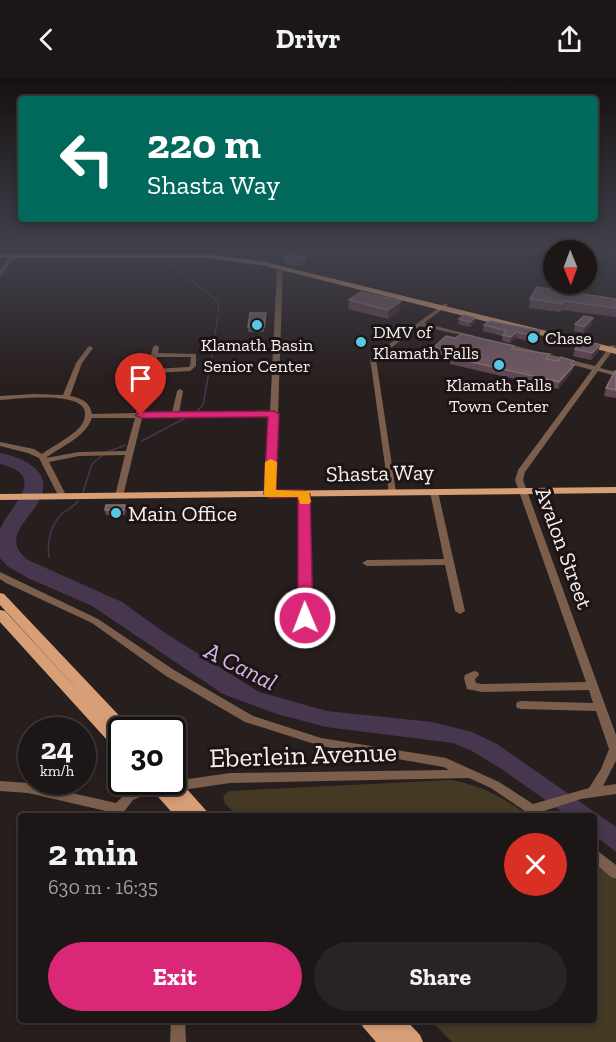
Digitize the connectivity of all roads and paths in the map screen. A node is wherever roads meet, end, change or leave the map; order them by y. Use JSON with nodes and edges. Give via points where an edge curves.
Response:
{"nodes":[{"id":1,"x":279,"y":293,"type":"edge"},
{"id":2,"x":384,"y":293,"type":"edge"},
{"id":3,"x":443,"y":307,"type":"junction"},
{"id":4,"x":420,"y":324,"type":"junction"},
{"id":5,"x":480,"y":339,"type":"edge"},
{"id":6,"x":491,"y":341,"type":"edge"},
{"id":7,"x":90,"y":348,"type":"dead end"},
{"id":8,"x":614,"y":348,"type":"edge"},
{"id":9,"x":597,"y":369,"type":"junction"},
{"id":10,"x":151,"y":371,"type":"junction"},
{"id":11,"x":616,"y":374,"type":"edge"},
{"id":12,"x":180,"y":391,"type":"dead end"},
{"id":13,"x":66,"y":397,"type":"junction"},
{"id":14,"x":0,"y":398,"type":"edge"},
{"id":15,"x":175,"y":414,"type":"junction"},
{"id":16,"x":274,"y":414,"type":"junction"},
{"id":17,"x":141,"y":415,"type":"junction"},
{"id":18,"x":89,"y":416,"type":"junction"},
{"id":19,"x":0,"y":444,"type":"edge"},
{"id":20,"x":129,"y":453,"type":"junction"},
{"id":21,"x":43,"y":459,"type":"junction"},
{"id":22,"x":522,"y":490,"type":"junction"},
{"id":23,"x":616,"y":490,"type":"edge"},
{"id":24,"x":392,"y":492,"type":"junction"},
{"id":25,"x":434,"y":492,"type":"junction"},
{"id":26,"x":270,"y":494,"type":"junction"},
{"id":27,"x":304,"y":494,"type":"junction"},
{"id":28,"x":119,"y":496,"type":"junction"},
{"id":29,"x":0,"y":497,"type":"edge"},
{"id":30,"x":63,"y":497,"type":"junction"},
{"id":31,"x":450,"y":562,"type":"junction"},
{"id":32,"x":367,"y":563,"type":"dead end"},
{"id":33,"x":0,"y":575,"type":"edge"},
{"id":34,"x":0,"y":597,"type":"edge"},
{"id":35,"x":460,"y":611,"type":"dead end"},
{"id":36,"x":0,"y":614,"type":"edge"},
{"id":37,"x":305,"y":618,"type":"dead end"},
{"id":38,"x":474,"y":675,"type":"dead end"},
{"id":39,"x":593,"y":686,"type":"junction"},
{"id":40,"x":521,"y":705,"type":"dead end"},
{"id":41,"x":600,"y":707,"type":"junction"},
{"id":42,"x":112,"y":717,"type":"edge"},
{"id":43,"x":108,"y":732,"type":"edge"},
{"id":44,"x":616,"y":750,"type":"edge"},
{"id":45,"x":474,"y":774,"type":"junction"},
{"id":46,"x":186,"y":782,"type":"edge"},
{"id":47,"x":0,"y":786,"type":"edge"},
{"id":48,"x":616,"y":789,"type":"edge"},
{"id":49,"x":587,"y":793,"type":"junction"},
{"id":50,"x":133,"y":795,"type":"edge"},
{"id":51,"x":172,"y":795,"type":"edge"},
{"id":52,"x":178,"y":795,"type":"edge"},
{"id":53,"x":540,"y":810,"type":"edge"},
{"id":54,"x":118,"y":812,"type":"edge"},
{"id":55,"x":183,"y":813,"type":"edge"},
{"id":56,"x":199,"y":813,"type":"edge"},
{"id":57,"x":597,"y":857,"type":"edge"},
{"id":58,"x":616,"y":873,"type":"edge"},
{"id":59,"x":178,"y":1023,"type":"edge"},
{"id":60,"x":373,"y":1023,"type":"edge"},
{"id":61,"x":395,"y":1023,"type":"edge"},
{"id":62,"x":178,"y":1042,"type":"edge"},
{"id":63,"x":390,"y":1042,"type":"edge"},
{"id":64,"x":413,"y":1042,"type":"edge"}],
"edges":[{"from":1,"to":16,"type":"street"},
{"from":2,"to":3,"type":"main road"},
{"from":3,"to":4,"type":"street"},
{"from":3,"to":8,"type":"main road"},
{"from":4,"to":5,"type":"street"},
{"from":4,"to":24,"type":"street","via":[[373,358]]},
{"from":6,"to":9,"type":"street"},
{"from":7,"to":13,"type":"street","via":[[78,363]]},
{"from":8,"to":9,"type":"street","name":"Avalon Street"},
{"from":9,"to":11,"type":"street"},
{"from":9,"to":22,"type":"street","name":"Avalon Street","via":[[521,472]]},
{"from":10,"to":10,"type":"street","via":[[155,351],[194,355],[190,369]]},
{"from":10,"to":17,"type":"street"},
{"from":12,"to":15,"type":"street"},
{"from":13,"to":14,"type":"street"},
{"from":13,"to":18,"type":"street","via":[[82,400],[88,406]]},
{"from":15,"to":16,"type":"street"},
{"from":15,"to":17,"type":"street"},
{"from":16,"to":26,"type":"street"},
{"from":17,"to":18,"type":"street"},
{"from":17,"to":20,"type":"street"},
{"from":18,"to":21,"type":"street","via":[[85,426]]},
{"from":19,"to":21,"type":"street","via":[[31,451]]},
{"from":20,"to":21,"type":"street"},
{"from":20,"to":28,"type":"street"},
{"from":21,"to":30,"type":"street"},
{"from":22,"to":23,"type":"main road","name":"Shasta Way"},
{"from":22,"to":25,"type":"main road","name":"Shasta Way"},
{"from":22,"to":39,"type":"street","name":"Avalon Street"},
{"from":24,"to":25,"type":"main road","name":"Shasta Way"},
{"from":24,"to":27,"type":"main road","name":"Shasta Way"},
{"from":25,"to":31,"type":"street"},
{"from":26,"to":27,"type":"main road","name":"Shasta Way"},
{"from":26,"to":28,"type":"main road","name":"Shasta Way"},
{"from":27,"to":37,"type":"street"},
{"from":28,"to":30,"type":"main road","name":"Shasta Way"},
{"from":29,"to":30,"type":"main road","name":"Shasta Way"},
{"from":31,"to":32,"type":"street"},
{"from":31,"to":35,"type":"street"},
{"from":33,"to":45,"type":"street","via":[[95,621],[170,673],[249,719],[321,742],[414,756]]},
{"from":34,"to":42,"type":"main road"},
{"from":36,"to":43,"type":"main road"},
{"from":38,"to":39,"type":"street","via":[[469,678],[471,686],[482,688]]},
{"from":39,"to":41,"type":"street","name":"Avalon Street"},
{"from":40,"to":41,"type":"street"},
{"from":41,"to":44,"type":"street","name":"Avalon Street"},
{"from":44,"to":49,"type":"street","via":[[606,771]]},
{"from":45,"to":46,"type":"street","name":"Eberlein Avenue"},
{"from":45,"to":53,"type":"street"},
{"from":47,"to":54,"type":"street","name":"Eberlein Avenue","via":[[28,788]]},
{"from":48,"to":49,"type":"street"},
{"from":49,"to":53,"type":"street"},
{"from":50,"to":54,"type":"street","name":"Eberlein Avenue"},
{"from":51,"to":55,"type":"main road"},
{"from":52,"to":56,"type":"main road"},
{"from":57,"to":58,"type":"street"},
{"from":59,"to":62,"type":"street"},
{"from":60,"to":63,"type":"main road"},
{"from":61,"to":64,"type":"main road"}]}
